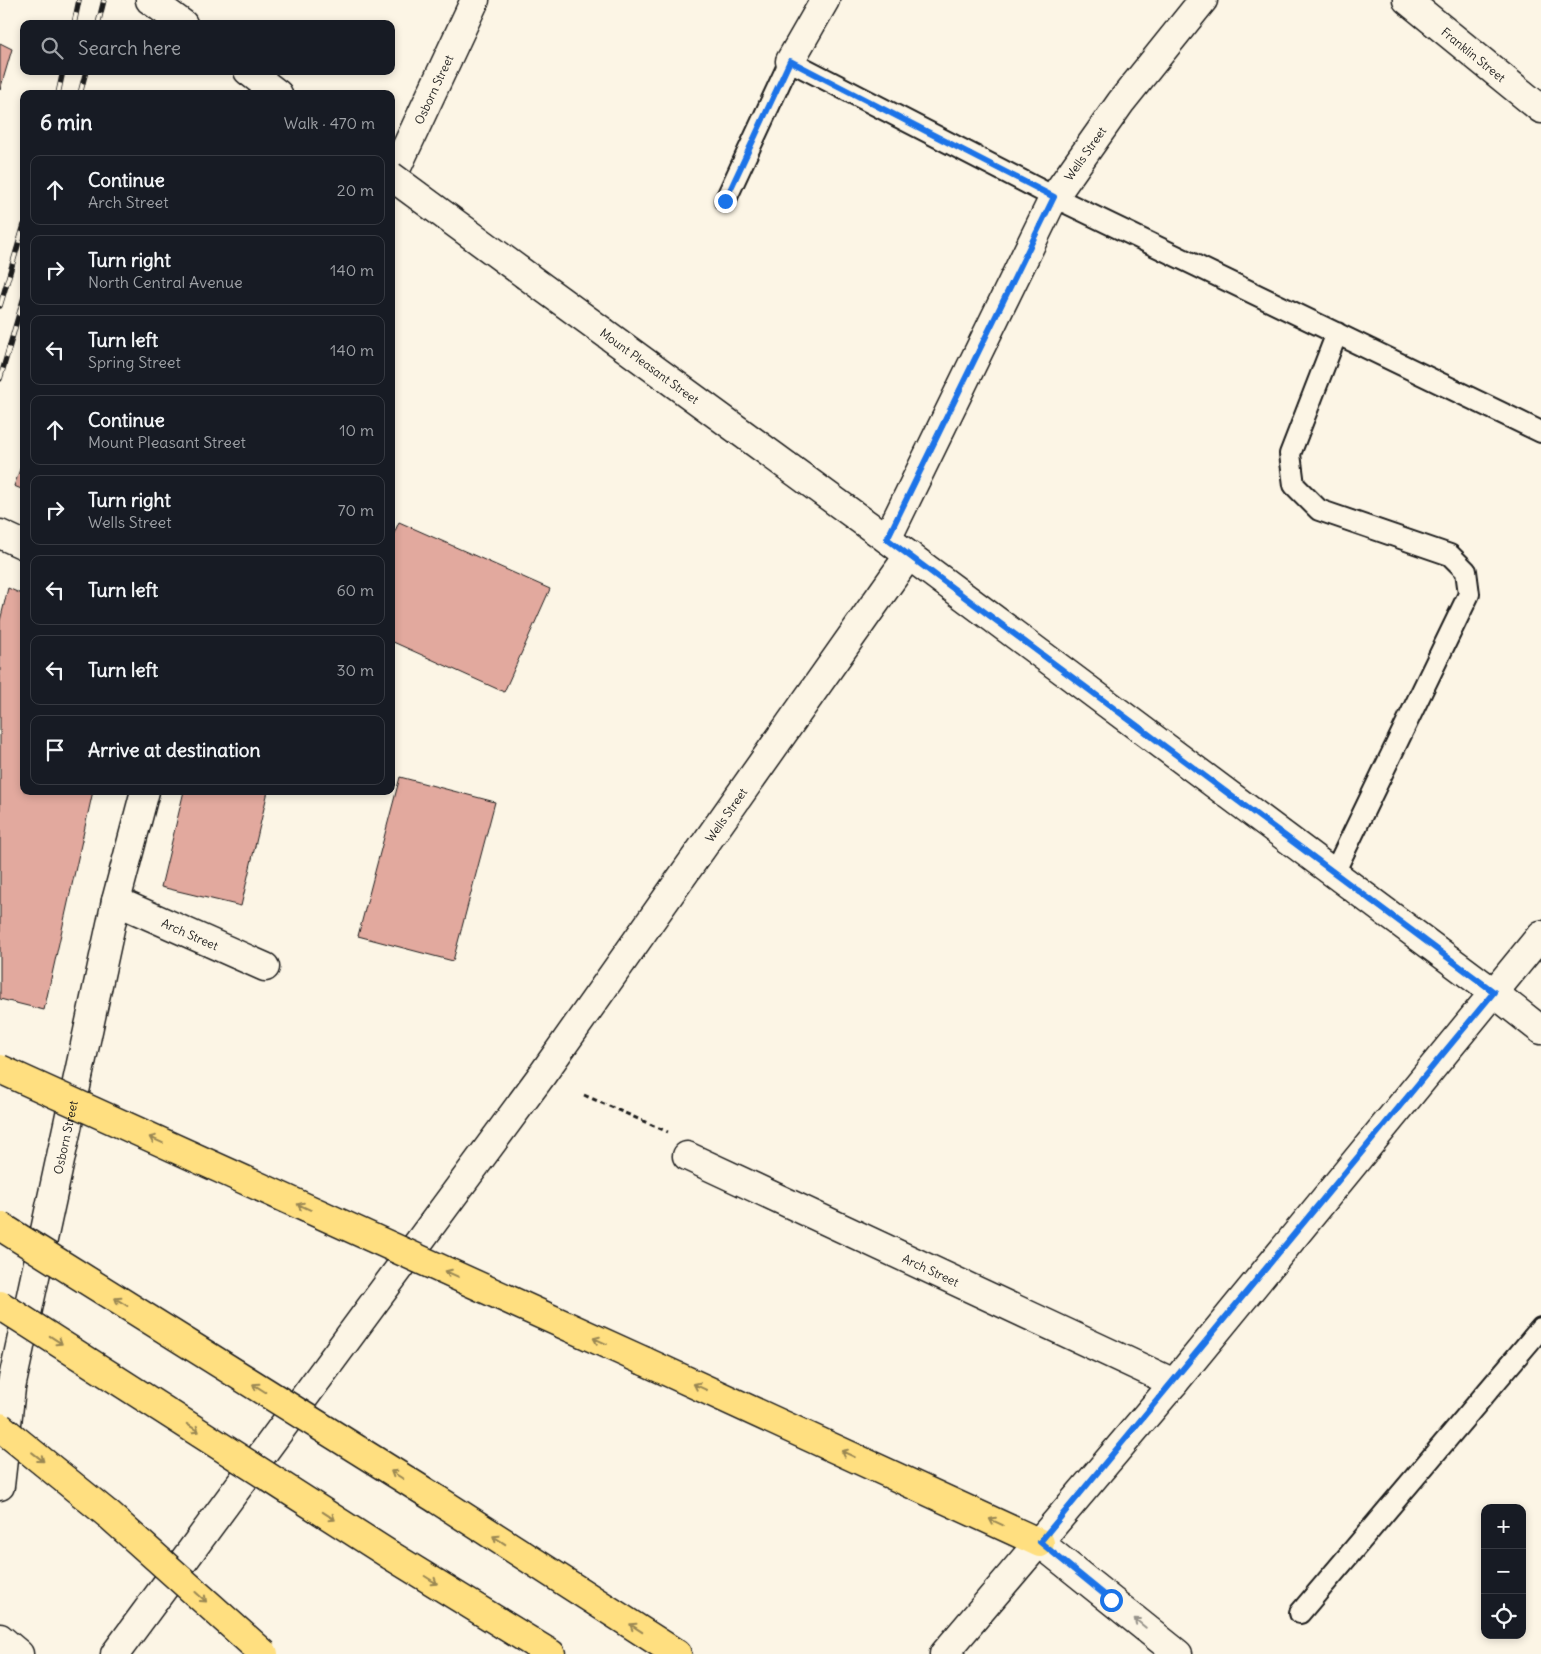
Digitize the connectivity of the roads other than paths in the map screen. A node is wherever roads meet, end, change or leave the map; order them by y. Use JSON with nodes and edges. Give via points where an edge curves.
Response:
{"nodes":[{"id":1,"x":150,"y":0,"type":"edge"},
{"id":2,"x":475,"y":0,"type":"edge"},
{"id":3,"x":825,"y":0,"type":"edge"},
{"id":4,"x":1203,"y":0,"type":"edge"},
{"id":5,"x":1407,"y":0,"type":"edge"},
{"id":6,"x":178,"y":20,"type":"edge"},
{"id":7,"x":790,"y":61,"type":"junction"},
{"id":8,"x":253,"y":75,"type":"edge"},
{"id":9,"x":273,"y":90,"type":"edge"},
{"id":10,"x":1541,"y":109,"type":"edge"},
{"id":11,"x":395,"y":170,"type":"edge"},
{"id":12,"x":395,"y":181,"type":"edge"},
{"id":13,"x":1054,"y":197,"type":"junction"},
{"id":14,"x":725,"y":201,"type":"dead end"},
{"id":15,"x":1336,"y":333,"type":"junction"},
{"id":16,"x":1541,"y":432,"type":"edge"},
{"id":17,"x":0,"y":534,"type":"edge"},
{"id":18,"x":887,"y":539,"type":"junction"},
{"id":19,"x":20,"y":543,"type":"edge"},
{"id":20,"x":909,"y":556,"type":"junction"},
{"id":21,"x":144,"y":795,"type":"edge"},
{"id":22,"x":1334,"y":873,"type":"junction"},
{"id":23,"x":116,"y":902,"type":"junction"},
{"id":24,"x":1541,"y":935,"type":"edge"},
{"id":25,"x":265,"y":967,"type":"dead end"},
{"id":26,"x":1494,"y":992,"type":"junction"},
{"id":27,"x":1541,"y":1030,"type":"edge"},
{"id":28,"x":0,"y":1069,"type":"edge"},
{"id":29,"x":687,"y":1156,"type":"dead end"},
{"id":30,"x":0,"y":1226,"type":"edge"},
{"id":31,"x":0,"y":1305,"type":"edge"},
{"id":32,"x":1541,"y":1328,"type":"edge"},
{"id":33,"x":1174,"y":1383,"type":"junction"},
{"id":34,"x":0,"y":1427,"type":"edge"},
{"id":35,"x":0,"y":1486,"type":"edge"},
{"id":36,"x":1040,"y":1542,"type":"junction"},
{"id":37,"x":1300,"y":1613,"type":"dead end"},
{"id":38,"x":0,"y":1638,"type":"edge"},
{"id":39,"x":19,"y":1654,"type":"edge"},
{"id":40,"x":115,"y":1654,"type":"edge"},
{"id":41,"x":264,"y":1654,"type":"edge"},
{"id":42,"x":551,"y":1654,"type":"edge"},
{"id":43,"x":676,"y":1654,"type":"edge"},
{"id":44,"x":944,"y":1654,"type":"edge"},
{"id":45,"x":1178,"y":1654,"type":"edge"}],
"edges":[{"from":1,"to":6,"type":"main road"},
{"from":2,"to":11,"type":"main road","name":"Osborn Street"},
{"from":3,"to":7,"type":"main road"},
{"from":4,"to":13,"type":"main road","name":"Wells Street","via":[[1121,102]]},
{"from":5,"to":10,"type":"main road","name":"Franklin Street"},
{"from":7,"to":13,"type":"lane"},
{"from":7,"to":14,"type":"lane"},
{"from":8,"to":9,"type":"main road"},
{"from":12,"to":18,"type":"main road","name":"Mount Pleasant Street","bridge":true},
{"from":13,"to":15,"type":"lane"},
{"from":13,"to":18,"type":"main road","name":"Wells Street"},
{"from":15,"to":16,"type":"lane"},
{"from":15,"to":22,"type":"lane","via":[[1290,454],[1294,485],[1319,510],[1450,556],[1466,571],[1469,594]]},
{"from":17,"to":19,"type":"main road"},
{"from":18,"to":20,"type":"main road","name":"Mount Pleasant Street"},
{"from":20,"to":22,"type":"main road","name":"Mount Pleasant Street"},
{"from":20,"to":40,"type":"main road","name":"Wells Street","via":[[542,1075]]},
{"from":21,"to":23,"type":"main road","name":"Osborn Street"},
{"from":22,"to":26,"type":"main road","name":"Mount Pleasant Street"},
{"from":23,"to":25,"type":"main road","name":"Arch Street"},
{"from":23,"to":35,"type":"main road","name":"Osborn Street","via":[[10,1388]]},
{"from":24,"to":26,"type":"main road"},
{"from":26,"to":27,"type":"main road","name":"Mount Pleasant Street"},
{"from":26,"to":33,"type":"main road"},
{"from":36,"to":28,"type":"highway","one_way":true,"bridge":true},
{"from":29,"to":33,"type":"main road","name":"Arch Street"},
{"from":43,"to":30,"type":"highway","one_way":true,"bridge":true,"via":[[438,1500]]},
{"from":31,"to":42,"type":"highway","one_way":true,"bridge":true,"via":[[390,1555]]},
{"from":32,"to":37,"type":"lane"},
{"from":33,"to":36,"type":"main road"},
{"from":34,"to":41,"type":"highway","one_way":true,"bridge":true,"via":[[110,1516]]},
{"from":36,"to":44,"type":"main road"},
{"from":45,"to":36,"type":"main road","one_way":true},
{"from":38,"to":39,"type":"main road"}]}
